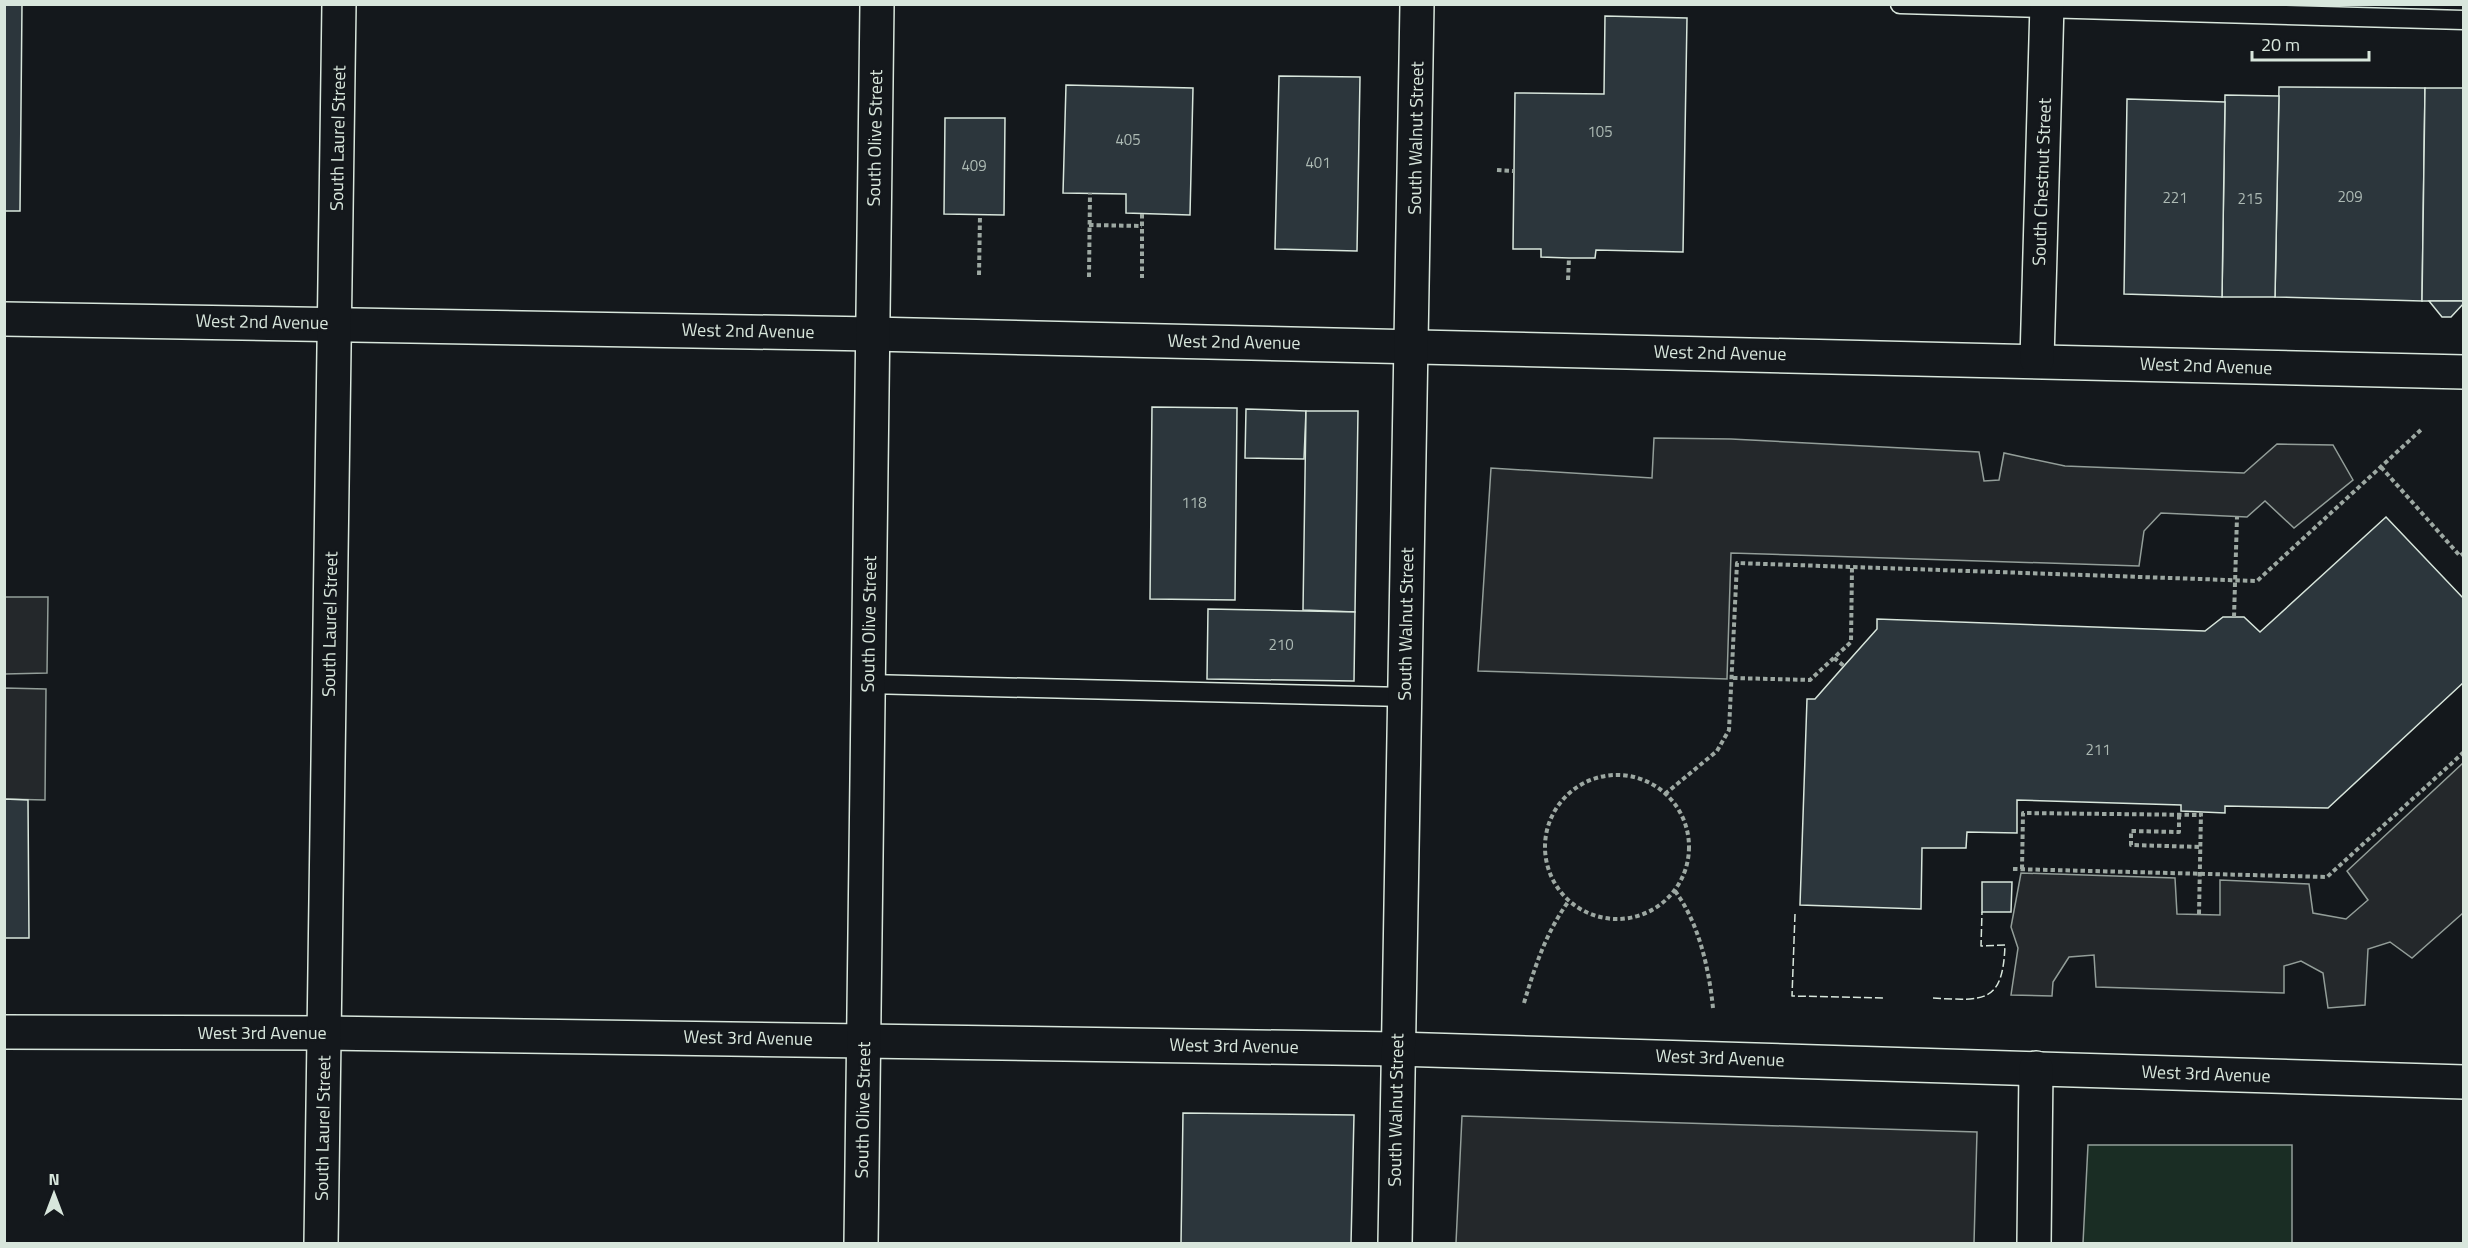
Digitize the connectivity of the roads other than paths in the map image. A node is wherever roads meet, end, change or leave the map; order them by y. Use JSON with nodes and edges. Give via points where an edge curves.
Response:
{"nodes":[{"id":1,"x":339,"y":4,"type":"edge"},
{"id":2,"x":877,"y":4,"type":"edge"},
{"id":3,"x":1417,"y":4,"type":"edge"},
{"id":4,"x":1900,"y":4,"type":"edge"},
{"id":5,"x":2047,"y":7,"type":"edge"},
{"id":6,"x":2463,"y":20,"type":"edge"},
{"id":7,"x":4,"y":319,"type":"edge"},
{"id":8,"x":335,"y":323,"type":"junction"},
{"id":9,"x":872,"y":334,"type":"junction"},
{"id":10,"x":1413,"y":347,"type":"junction"},
{"id":11,"x":2037,"y":360,"type":"junction"},
{"id":12,"x":2463,"y":372,"type":"edge"},
{"id":13,"x":868,"y":684,"type":"junction"},
{"id":14,"x":1404,"y":697,"type":"junction"},
{"id":15,"x":4,"y":1032,"type":"edge"},
{"id":16,"x":324,"y":1033,"type":"junction"},
{"id":17,"x":864,"y":1040,"type":"junction"},
{"id":18,"x":1396,"y":1049,"type":"junction"},
{"id":19,"x":2036,"y":1068,"type":"junction"},
{"id":20,"x":2463,"y":1082,"type":"edge"},
{"id":21,"x":321,"y":1244,"type":"edge"},
{"id":22,"x":861,"y":1244,"type":"edge"},
{"id":23,"x":1395,"y":1244,"type":"edge"},
{"id":24,"x":2034,"y":1244,"type":"edge"}],
"edges":[{"from":1,"to":8,"type":"street","name":"South Laurel Street"},
{"from":2,"to":9,"type":"street","name":"South Olive Street"},
{"from":3,"to":10,"type":"street","name":"South Walnut Street"},
{"from":4,"to":5,"type":"lane"},
{"from":5,"to":6,"type":"lane"},
{"from":5,"to":11,"type":"street","name":"South Chestnut Street"},
{"from":7,"to":8,"type":"street","name":"West 2nd Avenue"},
{"from":8,"to":9,"type":"street","name":"West 2nd Avenue"},
{"from":8,"to":16,"type":"street","name":"South Laurel Street"},
{"from":9,"to":10,"type":"street","name":"West 2nd Avenue"},
{"from":9,"to":13,"type":"street","name":"South Olive Street"},
{"from":10,"to":11,"type":"street","name":"West 2nd Avenue"},
{"from":10,"to":14,"type":"street","name":"South Walnut Street"},
{"from":11,"to":12,"type":"street","name":"West 2nd Avenue"},
{"from":13,"to":14,"type":"lane"},
{"from":13,"to":17,"type":"street","name":"South Olive Street"},
{"from":14,"to":18,"type":"street","name":"South Walnut Street"},
{"from":15,"to":16,"type":"street","name":"West 3rd Avenue"},
{"from":16,"to":17,"type":"street","name":"West 3rd Avenue"},
{"from":16,"to":21,"type":"street","name":"South Laurel Street"},
{"from":17,"to":18,"type":"street","name":"West 3rd Avenue"},
{"from":17,"to":22,"type":"street","name":"South Olive Street"},
{"from":18,"to":19,"type":"street","name":"West 3rd Avenue"},
{"from":18,"to":23,"type":"street","name":"South Walnut Street"},
{"from":19,"to":20,"type":"street","name":"West 3rd Avenue"},
{"from":19,"to":24,"type":"street"}]}
